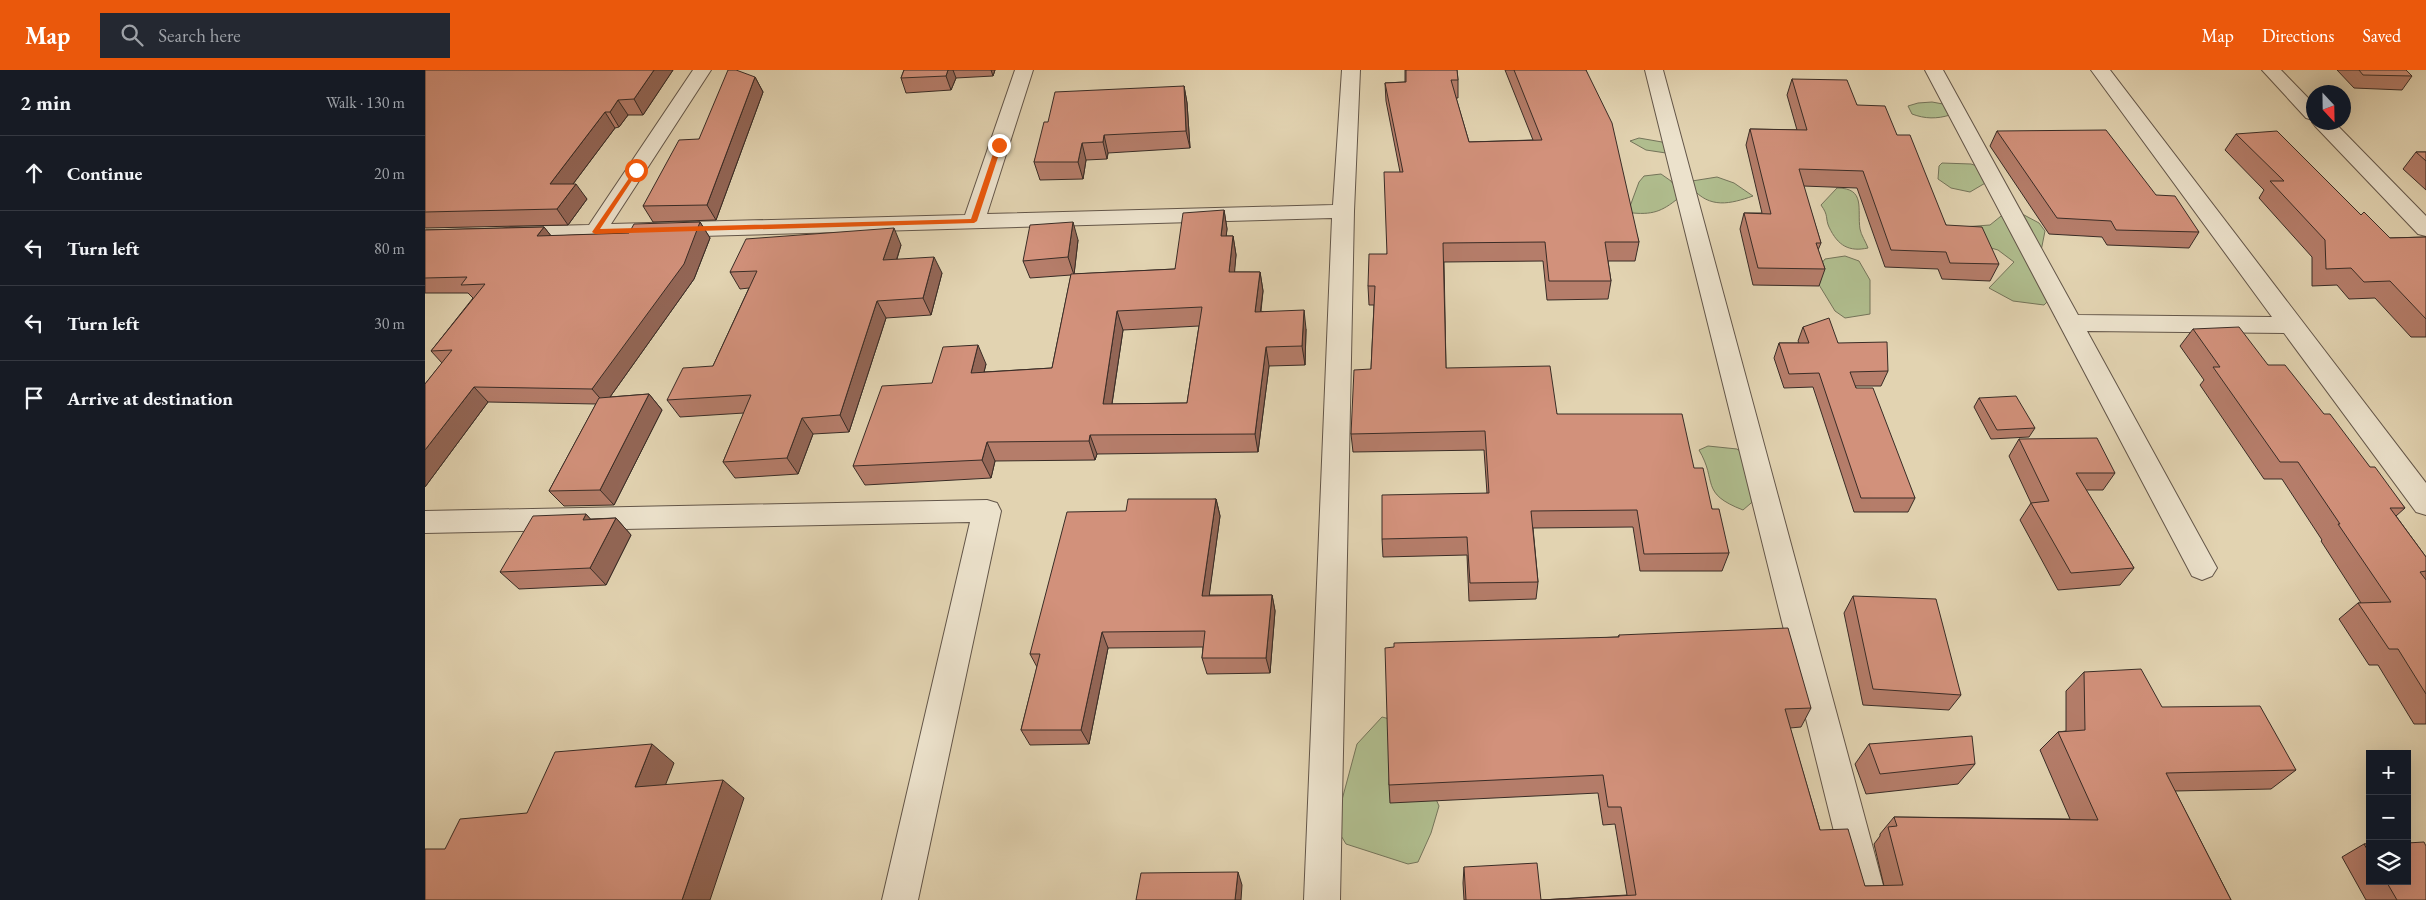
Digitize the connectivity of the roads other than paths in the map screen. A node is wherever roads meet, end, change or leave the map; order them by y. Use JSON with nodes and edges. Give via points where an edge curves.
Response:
{"nodes":[{"id":1,"x":701,"y":70,"type":"edge"},
{"id":2,"x":1024,"y":70,"type":"edge"},
{"id":3,"x":1351,"y":70,"type":"edge"},
{"id":4,"x":1654,"y":70,"type":"edge"},
{"id":5,"x":1934,"y":70,"type":"edge"},
{"id":6,"x":2100,"y":70,"type":"edge"},
{"id":7,"x":2271,"y":70,"type":"edge"},
{"id":8,"x":2306,"y":107,"type":"edge"},
{"id":9,"x":2330,"y":130,"type":"edge"},
{"id":10,"x":1343,"y":211,"type":"junction"},
{"id":11,"x":974,"y":221,"type":"junction"},
{"id":12,"x":2426,"y":229,"type":"edge"},
{"id":13,"x":595,"y":232,"type":"junction"},
{"id":14,"x":495,"y":235,"type":"edge"},
{"id":15,"x":2070,"y":324,"type":"junction"},
{"id":16,"x":2291,"y":325,"type":"junction"},
{"id":17,"x":2426,"y":504,"type":"edge"},
{"id":18,"x":425,"y":522,"type":"edge"},
{"id":19,"x":2202,"y":568,"type":"dead end"},
{"id":20,"x":900,"y":900,"type":"edge"},
{"id":21,"x":1322,"y":900,"type":"edge"},
{"id":22,"x":1869,"y":900,"type":"edge"}],
"edges":[{"from":1,"to":13,"type":"street"},
{"from":2,"to":11,"type":"street"},
{"from":3,"to":10,"type":"street"},
{"from":4,"to":22,"type":"street"},
{"from":5,"to":15,"type":"street"},
{"from":6,"to":16,"type":"street"},
{"from":7,"to":8,"type":"street"},
{"from":9,"to":12,"type":"street"},
{"from":10,"to":11,"type":"street"},
{"from":10,"to":21,"type":"street"},
{"from":11,"to":13,"type":"street"},
{"from":13,"to":14,"type":"street"},
{"from":15,"to":16,"type":"street"},
{"from":15,"to":19,"type":"street"},
{"from":16,"to":17,"type":"street"},
{"from":18,"to":20,"type":"street","via":[[987,512]]}]}
